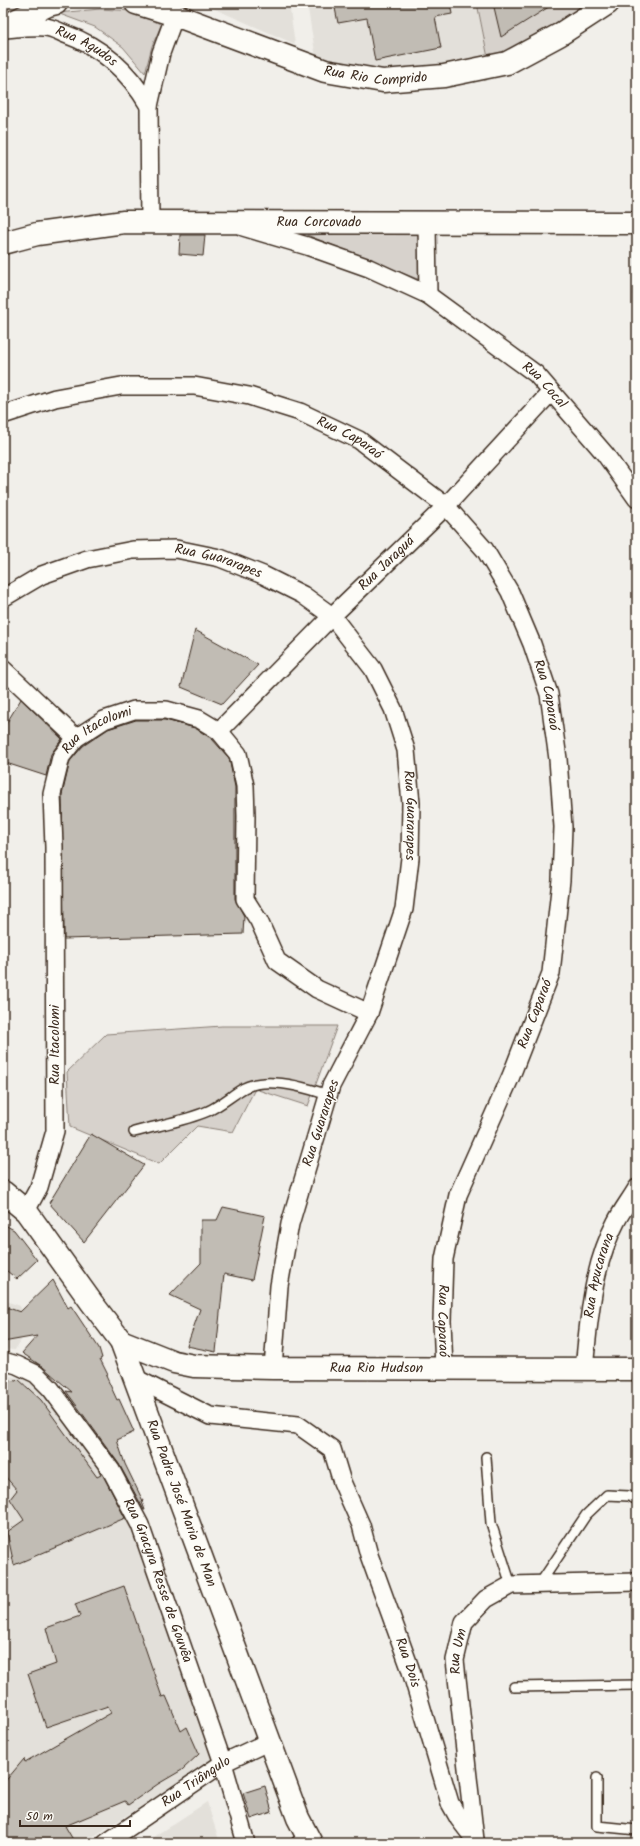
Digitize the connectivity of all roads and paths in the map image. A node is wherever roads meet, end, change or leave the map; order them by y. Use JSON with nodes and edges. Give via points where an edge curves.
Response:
{"nodes":[{"id":1,"x":56,"y":3,"type":"edge"},
{"id":2,"x":136,"y":3,"type":"edge"},
{"id":3,"x":608,"y":3,"type":"edge"},
{"id":4,"x":175,"y":15,"type":"junction"},
{"id":5,"x":3,"y":28,"type":"edge"},
{"id":6,"x":149,"y":106,"type":"junction"},
{"id":7,"x":226,"y":222,"type":"junction"},
{"id":8,"x":427,"y":222,"type":"junction"},
{"id":9,"x":150,"y":223,"type":"junction"},
{"id":10,"x":637,"y":223,"type":"edge"},
{"id":11,"x":3,"y":243,"type":"edge"},
{"id":12,"x":428,"y":295,"type":"junction"},
{"id":13,"x":551,"y":392,"type":"junction"},
{"id":14,"x":3,"y":414,"type":"edge"},
{"id":15,"x":637,"y":500,"type":"edge"},
{"id":16,"x":446,"y":506,"type":"junction"},
{"id":17,"x":3,"y":598,"type":"edge"},
{"id":18,"x":332,"y":616,"type":"junction"},
{"id":19,"x":3,"y":670,"type":"edge"},
{"id":20,"x":218,"y":731,"type":"junction"},
{"id":21,"x":76,"y":738,"type":"junction"},
{"id":22,"x":369,"y":1013,"type":"junction"},
{"id":23,"x":328,"y":1095,"type":"junction"},
{"id":24,"x":134,"y":1132,"type":"dead end"},
{"id":25,"x":637,"y":1188,"type":"edge"},
{"id":26,"x":3,"y":1192,"type":"edge"},
{"id":27,"x":26,"y":1211,"type":"junction"},
{"id":28,"x":121,"y":1341,"type":"junction"},
{"id":29,"x":3,"y":1361,"type":"edge"},
{"id":30,"x":273,"y":1368,"type":"junction"},
{"id":31,"x":444,"y":1368,"type":"junction"},
{"id":32,"x":584,"y":1369,"type":"junction"},
{"id":33,"x":637,"y":1369,"type":"edge"},
{"id":34,"x":135,"y":1378,"type":"junction"},
{"id":35,"x":486,"y":1457,"type":"dead end"},
{"id":36,"x":637,"y":1500,"type":"edge"},
{"id":37,"x":637,"y":1582,"type":"edge"},
{"id":38,"x":511,"y":1585,"type":"junction"},
{"id":39,"x":539,"y":1585,"type":"junction"},
{"id":40,"x":637,"y":1685,"type":"edge"},
{"id":41,"x":514,"y":1687,"type":"dead end"},
{"id":42,"x":270,"y":1741,"type":"junction"},
{"id":43,"x":223,"y":1763,"type":"junction"},
{"id":44,"x":597,"y":1778,"type":"dead end"},
{"id":45,"x":637,"y":1830,"type":"edge"},
{"id":46,"x":304,"y":1840,"type":"edge"},
{"id":47,"x":475,"y":1842,"type":"edge"},
{"id":48,"x":106,"y":1843,"type":"edge"},
{"id":49,"x":246,"y":1843,"type":"edge"}],
"edges":[{"from":1,"to":5,"type":"street"},
{"from":2,"to":4,"type":"street","name":"Rua Rio Comprido"},
{"from":3,"to":4,"type":"street","name":"Rua Rio Comprido","via":[[560,35],[507,63],[444,76],[382,81],[326,71]]},
{"from":4,"to":6,"type":"street","name":"Rua Agudos","via":[[161,53]]},
{"from":5,"to":6,"type":"street","name":"Rua Agudos","via":[[46,27],[78,38],[122,69],[138,86]]},
{"from":6,"to":9,"type":"street","name":"Rua Agudos"},
{"from":7,"to":8,"type":"street","name":"Rua Corcovado"},
{"from":7,"to":9,"type":"street","name":"Rua Corcovado"},
{"from":7,"to":12,"type":"street","name":"Rua Cocal","via":[[314,248],[369,268]]},
{"from":8,"to":10,"type":"street","name":"Rua Corcovado"},
{"from":8,"to":12,"type":"street"},
{"from":9,"to":11,"type":"street","name":"Rua Corcovado","via":[[124,222],[99,225],[38,234]]},
{"from":12,"to":13,"type":"street","name":"Rua Cocal","via":[[536,374]]},
{"from":13,"to":15,"type":"street","name":"Rua Cocal","via":[[605,454]]},
{"from":13,"to":16,"type":"street","name":"Rua Jaraguá"},
{"from":14,"to":16,"type":"street","name":"Rua Caparaó","via":[[55,398],[121,386],[194,386],[249,396],[300,412],[359,440]]},
{"from":16,"to":18,"type":"street","name":"Rua Jaraguá"},
{"from":16,"to":31,"type":"street","name":"Rua Caparaó","via":[[485,550],[510,592],[532,644],[549,694],[558,758],[563,827],[561,880],[551,973],[511,1076],[458,1195],[447,1245],[442,1313]]},
{"from":17,"to":18,"type":"street","name":"Rua Guararapes","via":[[42,575],[87,559],[133,550],[176,549],[220,558],[263,575],[303,595]]},
{"from":18,"to":20,"type":"street","name":"Rua Jaraguá"},
{"from":18,"to":22,"type":"street","name":"Rua Guararapes","via":[[373,669],[393,709],[406,750],[411,803],[410,858],[404,909]]},
{"from":19,"to":21,"type":"street"},
{"from":20,"to":21,"type":"street","name":"Rua Itacolomi","via":[[199,719],[166,710],[134,710],[104,720]]},
{"from":20,"to":22,"type":"street","name":"Rua Itacolomi","via":[[238,754],[245,786],[245,899],[259,921],[277,960],[317,989]]},
{"from":21,"to":27,"type":"street","name":"Rua Itacolomi","via":[[62,757],[52,794],[55,1130],[39,1187]]},
{"from":22,"to":23,"type":"street","name":"Rua Guararapes"},
{"from":23,"to":24,"type":"lane","via":[[301,1086],[254,1084],[208,1110]]},
{"from":23,"to":30,"type":"street","name":"Rua Guararapes","via":[[290,1224],[279,1286]]},
{"from":25,"to":32,"type":"street","name":"Rua Apucarana","via":[[616,1222],[602,1256],[592,1297]]},
{"from":26,"to":27,"type":"street","name":"Rua Padre José Maria de Man"},
{"from":27,"to":28,"type":"street","name":"Rua Padre José Maria de Man"},
{"from":28,"to":30,"type":"street","name":"Rua Rio Hudson","via":[[174,1362],[194,1366]]},
{"from":28,"to":34,"type":"street","name":"Rua Padre José Maria de Man"},
{"from":29,"to":43,"type":"street","name":"Rua Gracyra Resse de Gouvêa","via":[[36,1374],[51,1389],[111,1470],[140,1524]]},
{"from":30,"to":31,"type":"street","name":"Rua Rio Hudson"},
{"from":31,"to":32,"type":"street","name":"Rua Rio Hudson"},
{"from":32,"to":33,"type":"street","name":"Rua Rio Hudson"},
{"from":34,"to":42,"type":"street","name":"Rua Padre José Maria de Man"},
{"from":34,"to":47,"type":"street","name":"Rua Dois","via":[[210,1416],[298,1425],[332,1449],[342,1482],[361,1524],[369,1555],[410,1668],[450,1804]]},
{"from":35,"to":38,"type":"lane","via":[[491,1523]]},
{"from":36,"to":39,"type":"lane","via":[[628,1496],[608,1496],[586,1516]]},
{"from":37,"to":39,"type":"street","name":"Rua Um"},
{"from":38,"to":39,"type":"street","name":"Rua Um"},
{"from":38,"to":47,"type":"street","name":"Rua Um","via":[[486,1599],[464,1622],[455,1660]]},
{"from":40,"to":41,"type":"lane"},
{"from":42,"to":43,"type":"street","name":"Rua Triângulo"},
{"from":42,"to":46,"type":"street","name":"Rua Padre José Maria de Man"},
{"from":43,"to":48,"type":"street","name":"Rua Triângulo"},
{"from":43,"to":49,"type":"street","name":"Rua Gracyra Resse de Gouvêa"},
{"from":44,"to":45,"type":"lane","via":[[597,1826]]}]}
